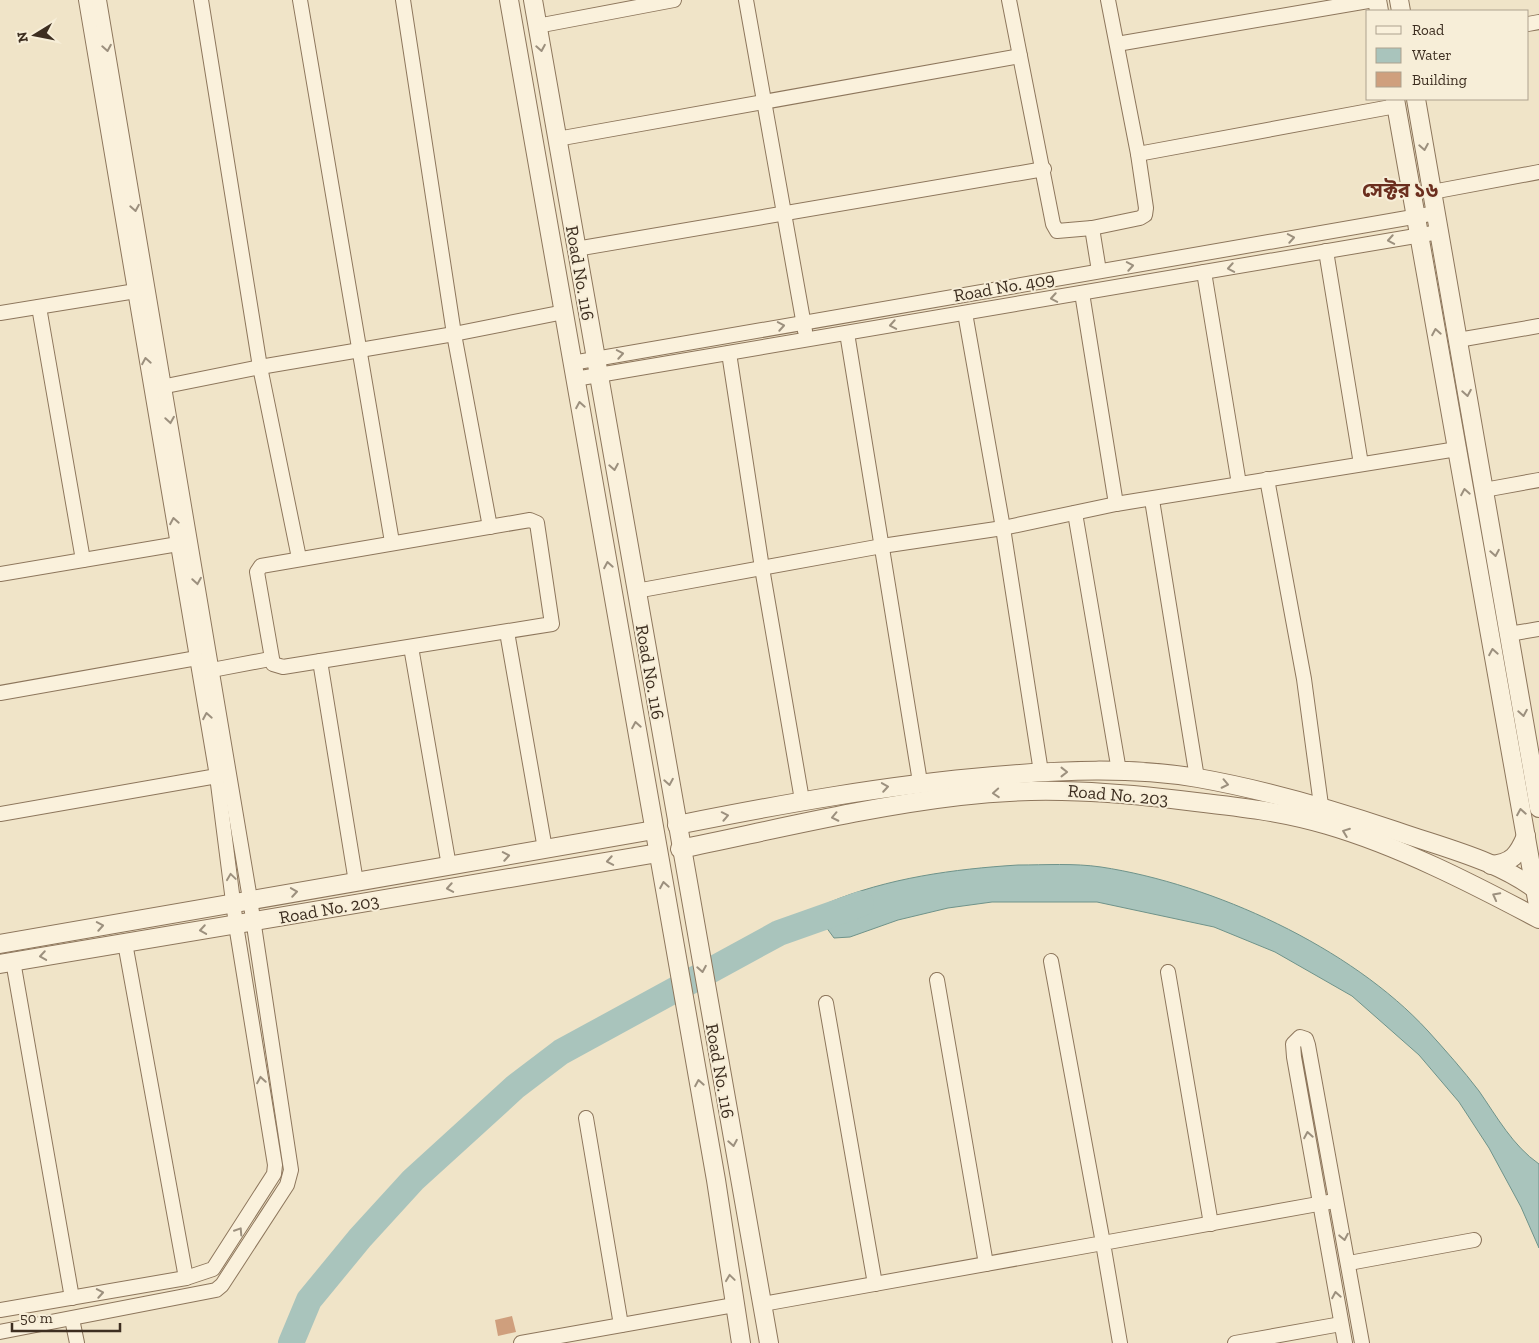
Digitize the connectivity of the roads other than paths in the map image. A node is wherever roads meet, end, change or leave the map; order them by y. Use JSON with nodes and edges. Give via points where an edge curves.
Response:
{"nodes":[{"id":1,"x":86,"y":0,"type":"edge"},
{"id":2,"x":99,"y":0,"type":"edge"},
{"id":3,"x":201,"y":0,"type":"edge"},
{"id":4,"x":300,"y":0,"type":"edge"},
{"id":5,"x":403,"y":0,"type":"edge"},
{"id":6,"x":509,"y":0,"type":"edge"},
{"id":7,"x":533,"y":0,"type":"edge"},
{"id":8,"x":674,"y":0,"type":"edge"},
{"id":9,"x":746,"y":0,"type":"edge"},
{"id":10,"x":1009,"y":0,"type":"edge"},
{"id":11,"x":1108,"y":0,"type":"edge"},
{"id":12,"x":1376,"y":0,"type":"edge"},
{"id":13,"x":537,"y":26,"type":"junction"},
{"id":14,"x":1117,"y":44,"type":"junction"},
{"id":15,"x":1020,"y":56,"type":"junction"},
{"id":16,"x":1416,"y":100,"type":"edge"},
{"id":17,"x":764,"y":101,"type":"junction"},
{"id":18,"x":1395,"y":102,"type":"edge"},
{"id":19,"x":557,"y":138,"type":"junction"},
{"id":20,"x":1138,"y":154,"type":"junction"},
{"id":21,"x":1044,"y":169,"type":"junction"},
{"id":22,"x":1539,"y":172,"type":"edge"},
{"id":23,"x":1432,"y":192,"type":"junction"},
{"id":24,"x":784,"y":213,"type":"junction"},
{"id":25,"x":1436,"y":213,"type":"junction"},
{"id":26,"x":1416,"y":217,"type":"junction"},
{"id":27,"x":1092,"y":228,"type":"junction"},
{"id":28,"x":1439,"y":232,"type":"junction"},
{"id":29,"x":1419,"y":236,"type":"junction"},
{"id":30,"x":576,"y":248,"type":"junction"},
{"id":31,"x":1326,"y":252,"type":"junction"},
{"id":32,"x":1099,"y":271,"type":"junction"},
{"id":33,"x":1204,"y":272,"type":"junction"},
{"id":34,"x":148,"y":289,"type":"junction"},
{"id":35,"x":134,"y":291,"type":"junction"},
{"id":36,"x":1082,"y":293,"type":"junction"},
{"id":37,"x":39,"y":306,"type":"junction"},
{"id":38,"x":564,"y":312,"type":"junction"},
{"id":39,"x":0,"y":313,"type":"edge"},
{"id":40,"x":965,"y":313,"type":"junction"},
{"id":41,"x":804,"y":322,"type":"junction"},
{"id":42,"x":1539,"y":326,"type":"edge"},
{"id":43,"x":847,"y":333,"type":"junction"},
{"id":44,"x":454,"y":334,"type":"junction"},
{"id":45,"x":807,"y":340,"type":"junction"},
{"id":46,"x":1458,"y":340,"type":"junction"},
{"id":47,"x":360,"y":350,"type":"junction"},
{"id":48,"x":729,"y":353,"type":"junction"},
{"id":49,"x":260,"y":367,"type":"junction"},
{"id":50,"x":597,"y":367,"type":"junction"},
{"id":51,"x":574,"y":371,"type":"junction"},
{"id":52,"x":158,"y":388,"type":"junction"},
{"id":53,"x":1457,"y":450,"type":"junction"},
{"id":54,"x":1361,"y":464,"type":"junction"},
{"id":55,"x":1267,"y":479,"type":"junction"},
{"id":56,"x":1539,"y":480,"type":"edge"},
{"id":57,"x":1240,"y":484,"type":"junction"},
{"id":58,"x":1484,"y":490,"type":"junction"},
{"id":59,"x":1152,"y":500,"type":"junction"},
{"id":60,"x":1116,"y":504,"type":"junction"},
{"id":61,"x":1075,"y":513,"type":"junction"},
{"id":62,"x":490,"y":527,"type":"junction"},
{"id":63,"x":1003,"y":528,"type":"junction"},
{"id":64,"x":392,"y":542,"type":"junction"},
{"id":65,"x":178,"y":544,"type":"junction"},
{"id":66,"x":882,"y":546,"type":"junction"},
{"id":67,"x":299,"y":558,"type":"junction"},
{"id":68,"x":83,"y":560,"type":"junction"},
{"id":69,"x":762,"y":568,"type":"junction"},
{"id":70,"x":0,"y":574,"type":"edge"},
{"id":71,"x":636,"y":591,"type":"junction"},
{"id":72,"x":1539,"y":629,"type":"edge"},
{"id":73,"x":507,"y":632,"type":"junction"},
{"id":74,"x":1509,"y":634,"type":"junction"},
{"id":75,"x":412,"y":647,"type":"junction"},
{"id":76,"x":197,"y":658,"type":"junction"},
{"id":77,"x":270,"y":659,"type":"junction"},
{"id":78,"x":320,"y":661,"type":"junction"},
{"id":79,"x":212,"y":670,"type":"junction"},
{"id":80,"x":0,"y":693,"type":"edge"},
{"id":81,"x":1119,"y":771,"type":"junction"},
{"id":82,"x":1041,"y":772,"type":"junction"},
{"id":83,"x":217,"y":776,"type":"junction"},
{"id":84,"x":1197,"y":778,"type":"junction"},
{"id":85,"x":920,"y":782,"type":"junction"},
{"id":86,"x":1537,"y":782,"type":"edge"},
{"id":87,"x":802,"y":800,"type":"junction"},
{"id":88,"x":1321,"y":805,"type":"junction"},
{"id":89,"x":1539,"y":808,"type":"edge"},
{"id":90,"x":0,"y":814,"type":"edge"},
{"id":91,"x":677,"y":825,"type":"junction"},
{"id":92,"x":654,"y":830,"type":"junction"},
{"id":93,"x":1526,"y":836,"type":"junction"},
{"id":94,"x":545,"y":849,"type":"junction"},
{"id":95,"x":680,"y":849,"type":"junction"},
{"id":96,"x":658,"y":853,"type":"junction"},
{"id":97,"x":1491,"y":865,"type":"junction"},
{"id":98,"x":449,"y":866,"type":"junction"},
{"id":99,"x":356,"y":882,"type":"junction"},
{"id":100,"x":1537,"y":890,"type":"edge"},
{"id":101,"x":242,"y":901,"type":"junction"},
{"id":102,"x":1539,"y":911,"type":"edge"},
{"id":103,"x":1539,"y":918,"type":"edge"},
{"id":104,"x":244,"y":924,"type":"junction"},
{"id":105,"x":125,"y":943,"type":"junction"},
{"id":106,"x":0,"y":944,"type":"edge"},
{"id":107,"x":1051,"y":961,"type":"dead end"},
{"id":108,"x":6,"y":962,"type":"edge"},
{"id":109,"x":1168,"y":972,"type":"dead end"},
{"id":110,"x":937,"y":980,"type":"dead end"},
{"id":111,"x":826,"y":1003,"type":"dead end"},
{"id":112,"x":586,"y":1118,"type":"dead end"},
{"id":113,"x":1337,"y":1201,"type":"junction"},
{"id":114,"x":1321,"y":1204,"type":"junction"},
{"id":115,"x":1211,"y":1224,"type":"junction"},
{"id":116,"x":1474,"y":1240,"type":"dead end"},
{"id":117,"x":1103,"y":1243,"type":"junction"},
{"id":118,"x":1348,"y":1263,"type":"junction"},
{"id":119,"x":986,"y":1264,"type":"junction"},
{"id":120,"x":186,"y":1278,"type":"junction"},
{"id":121,"x":875,"y":1284,"type":"junction"},
{"id":122,"x":72,"y":1298,"type":"junction"},
{"id":123,"x":763,"y":1304,"type":"junction"},
{"id":124,"x":734,"y":1305,"type":"junction"},
{"id":125,"x":0,"y":1310,"type":"edge"},
{"id":126,"x":72,"y":1319,"type":"junction"},
{"id":127,"x":1341,"y":1324,"type":"junction"},
{"id":128,"x":621,"y":1325,"type":"junction"},
{"id":129,"x":0,"y":1332,"type":"edge"},
{"id":130,"x":77,"y":1343,"type":"edge"},
{"id":131,"x":521,"y":1343,"type":"edge"},
{"id":132,"x":741,"y":1343,"type":"edge"},
{"id":133,"x":769,"y":1343,"type":"edge"},
{"id":134,"x":1120,"y":1343,"type":"edge"},
{"id":135,"x":1235,"y":1343,"type":"edge"},
{"id":136,"x":1345,"y":1343,"type":"edge"},
{"id":137,"x":1362,"y":1343,"type":"edge"}],
"edges":[{"from":1,"to":35,"type":"street"},
{"from":2,"to":34,"type":"street","one_way":true},
{"from":3,"to":49,"type":"street"},
{"from":4,"to":47,"type":"street"},
{"from":5,"to":44,"type":"street"},
{"from":6,"to":38,"type":"street","name":"Road No. 116"},
{"from":7,"to":13,"type":"street","name":"Road No. 116"},
{"from":8,"to":13,"type":"street"},
{"from":9,"to":17,"type":"street"},
{"from":10,"to":15,"type":"street"},
{"from":11,"to":14,"type":"street"},
{"from":12,"to":14,"type":"street"},
{"from":13,"to":19,"type":"street","name":"Road No. 116","one_way":true},
{"from":14,"to":20,"type":"street"},
{"from":15,"to":17,"type":"street"},
{"from":15,"to":21,"type":"street"},
{"from":16,"to":23,"type":"street","one_way":true},
{"from":17,"to":19,"type":"street"},
{"from":17,"to":24,"type":"street"},
{"from":18,"to":20,"type":"street"},
{"from":18,"to":26,"type":"street"},
{"from":19,"to":30,"type":"street","name":"Road No. 116"},
{"from":20,"to":27,"type":"street","via":[[1145,215]]},
{"from":21,"to":24,"type":"street"},
{"from":21,"to":27,"type":"street","via":[[1057,231]]},
{"from":22,"to":23,"type":"street"},
{"from":23,"to":25,"type":"street"},
{"from":24,"to":30,"type":"street"},
{"from":24,"to":41,"type":"street"},
{"from":25,"to":26,"type":"street","name":"Road No. 409"},
{"from":25,"to":28,"type":"street"},
{"from":26,"to":29,"type":"street"},
{"from":32,"to":26,"type":"street","name":"Road No. 409","one_way":true},
{"from":27,"to":32,"type":"street"},
{"from":28,"to":29,"type":"street","name":"Road No. 409"},
{"from":28,"to":46,"type":"street"},
{"from":29,"to":31,"type":"street","name":"Road No. 409","one_way":true},
{"from":53,"to":29,"type":"street","one_way":true},
{"from":30,"to":50,"type":"street","name":"Road No. 116"},
{"from":31,"to":33,"type":"street","name":"Road No. 409","one_way":true},
{"from":31,"to":54,"type":"street"},
{"from":32,"to":41,"type":"street","name":"Road No. 409"},
{"from":33,"to":36,"type":"street","name":"Road No. 409"},
{"from":33,"to":57,"type":"street"},
{"from":34,"to":35,"type":"street"},
{"from":34,"to":52,"type":"street"},
{"from":35,"to":37,"type":"street"},
{"from":52,"to":35,"type":"street","one_way":true},
{"from":36,"to":40,"type":"street","name":"Road No. 409","one_way":true},
{"from":36,"to":60,"type":"street"},
{"from":37,"to":39,"type":"street"},
{"from":37,"to":68,"type":"street"},
{"from":38,"to":44,"type":"street"},
{"from":38,"to":51,"type":"street","name":"Road No. 116"},
{"from":40,"to":43,"type":"street","name":"Road No. 409","one_way":true},
{"from":40,"to":63,"type":"street"},
{"from":41,"to":45,"type":"street"},
{"from":50,"to":41,"type":"street","name":"Road No. 409","one_way":true},
{"from":42,"to":46,"type":"street"},
{"from":43,"to":45,"type":"street","name":"Road No. 409"},
{"from":43,"to":66,"type":"street"},
{"from":44,"to":47,"type":"street"},
{"from":44,"to":62,"type":"street"},
{"from":45,"to":48,"type":"street","name":"Road No. 409"},
{"from":46,"to":58,"type":"street","one_way":true},
{"from":47,"to":49,"type":"street"},
{"from":47,"to":64,"type":"street"},
{"from":48,"to":50,"type":"street","name":"Road No. 409"},
{"from":48,"to":69,"type":"street"},
{"from":49,"to":52,"type":"street"},
{"from":49,"to":67,"type":"street"},
{"from":50,"to":51,"type":"street","name":"Road No. 409"},
{"from":50,"to":71,"type":"street","name":"Road No. 116","one_way":true},
{"from":92,"to":51,"type":"street","name":"Road No. 116","one_way":true},
{"from":65,"to":52,"type":"street","one_way":true},
{"from":52,"to":79,"type":"street","one_way":true},
{"from":53,"to":54,"type":"street"},
{"from":93,"to":53,"type":"street","one_way":true},
{"from":54,"to":55,"type":"street"},
{"from":55,"to":57,"type":"street"},
{"from":55,"to":88,"type":"street","via":[[1304,679]]},
{"from":56,"to":58,"type":"street"},
{"from":57,"to":59,"type":"street"},
{"from":58,"to":74,"type":"street","one_way":true},
{"from":59,"to":60,"type":"street"},
{"from":59,"to":84,"type":"street"},
{"from":60,"to":61,"type":"street"},
{"from":61,"to":63,"type":"street"},
{"from":61,"to":81,"type":"street"},
{"from":62,"to":64,"type":"street"},
{"from":62,"to":73,"type":"street","via":[[530,520],[537,523],[553,616],[549,626]]},
{"from":63,"to":66,"type":"street"},
{"from":63,"to":82,"type":"street"},
{"from":64,"to":67,"type":"street"},
{"from":65,"to":68,"type":"street"},
{"from":65,"to":76,"type":"street"},
{"from":66,"to":69,"type":"street"},
{"from":66,"to":85,"type":"street"},
{"from":67,"to":77,"type":"street","via":[[258,568]]},
{"from":68,"to":70,"type":"street"},
{"from":69,"to":71,"type":"street"},
{"from":69,"to":87,"type":"street"},
{"from":71,"to":91,"type":"street","name":"Road No. 116","one_way":true},
{"from":72,"to":74,"type":"street"},
{"from":73,"to":75,"type":"street"},
{"from":73,"to":94,"type":"street"},
{"from":74,"to":86,"type":"street","one_way":true},
{"from":75,"to":78,"type":"street"},
{"from":75,"to":98,"type":"street"},
{"from":76,"to":80,"type":"street"},
{"from":83,"to":76,"type":"street","one_way":true},
{"from":77,"to":78,"type":"street","via":[[276,667]]},
{"from":77,"to":79,"type":"street"},
{"from":78,"to":99,"type":"street"},
{"from":79,"to":101,"type":"street"},
{"from":82,"to":81,"type":"street","one_way":true},
{"from":81,"to":84,"type":"street"},
{"from":82,"to":85,"type":"street"},
{"from":83,"to":90,"type":"street"},
{"from":101,"to":83,"type":"street","one_way":true},
{"from":84,"to":88,"type":"street","one_way":true},
{"from":87,"to":85,"type":"street","one_way":true},
{"from":86,"to":89,"type":"street"},
{"from":91,"to":87,"type":"street","one_way":true},
{"from":88,"to":97,"type":"street"},
{"from":91,"to":95,"type":"street","name":"Road No. 116"},
{"from":92,"to":94,"type":"street","name":"Road No. 203"},
{"from":92,"to":96,"type":"street","name":"Road No. 116"},
{"from":93,"to":97,"type":"street","via":[[1514,858]]},
{"from":93,"to":100,"type":"street"},
{"from":98,"to":94,"type":"street","name":"Road No. 203","one_way":true},
{"from":103,"to":95,"type":"street","name":"Road No. 203","one_way":true,"via":[[1470,882],[1328,825],[1266,810],[1164,798],[1055,790],[962,795],[868,810]]},
{"from":95,"to":123,"type":"street","name":"Road No. 116","one_way":true},
{"from":96,"to":104,"type":"street","name":"Road No. 203","one_way":true},
{"from":124,"to":96,"type":"street","name":"Road No. 116","one_way":true},
{"from":97,"to":100,"type":"street"},
{"from":98,"to":99,"type":"street","name":"Road No. 203"},
{"from":101,"to":99,"type":"street","name":"Road No. 203","one_way":true},
{"from":100,"to":102,"type":"street"},
{"from":101,"to":104,"type":"street"},
{"from":106,"to":101,"type":"street","name":"Road No. 203","one_way":true},
{"from":104,"to":105,"type":"street","name":"Road No. 203","one_way":true},
{"from":120,"to":104,"type":"street","one_way":true,"via":[[214,1269],[274,1174]]},
{"from":104,"to":126,"type":"street","via":[[290,1161],[290,1179],[216,1290]]},
{"from":105,"to":108,"type":"street","name":"Road No. 203","one_way":true},
{"from":105,"to":120,"type":"street"},
{"from":107,"to":117,"type":"street"},
{"from":108,"to":122,"type":"street"},
{"from":109,"to":115,"type":"street"},
{"from":110,"to":119,"type":"street"},
{"from":111,"to":121,"type":"street"},
{"from":112,"to":128,"type":"street"},
{"from":113,"to":114,"type":"street"},
{"from":114,"to":113,"type":"street","one_way":true,"via":[[1292,1044],[1300,1037],[1306,1039],[1308,1045]]},
{"from":113,"to":118,"type":"street","one_way":true},
{"from":114,"to":115,"type":"street"},
{"from":127,"to":114,"type":"street","one_way":true},
{"from":115,"to":117,"type":"street"},
{"from":116,"to":118,"type":"street"},
{"from":117,"to":119,"type":"street"},
{"from":117,"to":134,"type":"street"},
{"from":118,"to":137,"type":"street"},
{"from":119,"to":121,"type":"street"},
{"from":122,"to":120,"type":"street","one_way":true},
{"from":121,"to":123,"type":"street"},
{"from":122,"to":125,"type":"street"},
{"from":123,"to":133,"type":"street","name":"Road No. 116"},
{"from":124,"to":128,"type":"street"},
{"from":124,"to":132,"type":"street","name":"Road No. 116"},
{"from":126,"to":129,"type":"street"},
{"from":126,"to":130,"type":"street"},
{"from":127,"to":135,"type":"street"},
{"from":127,"to":136,"type":"street"},
{"from":128,"to":131,"type":"street"}]}
